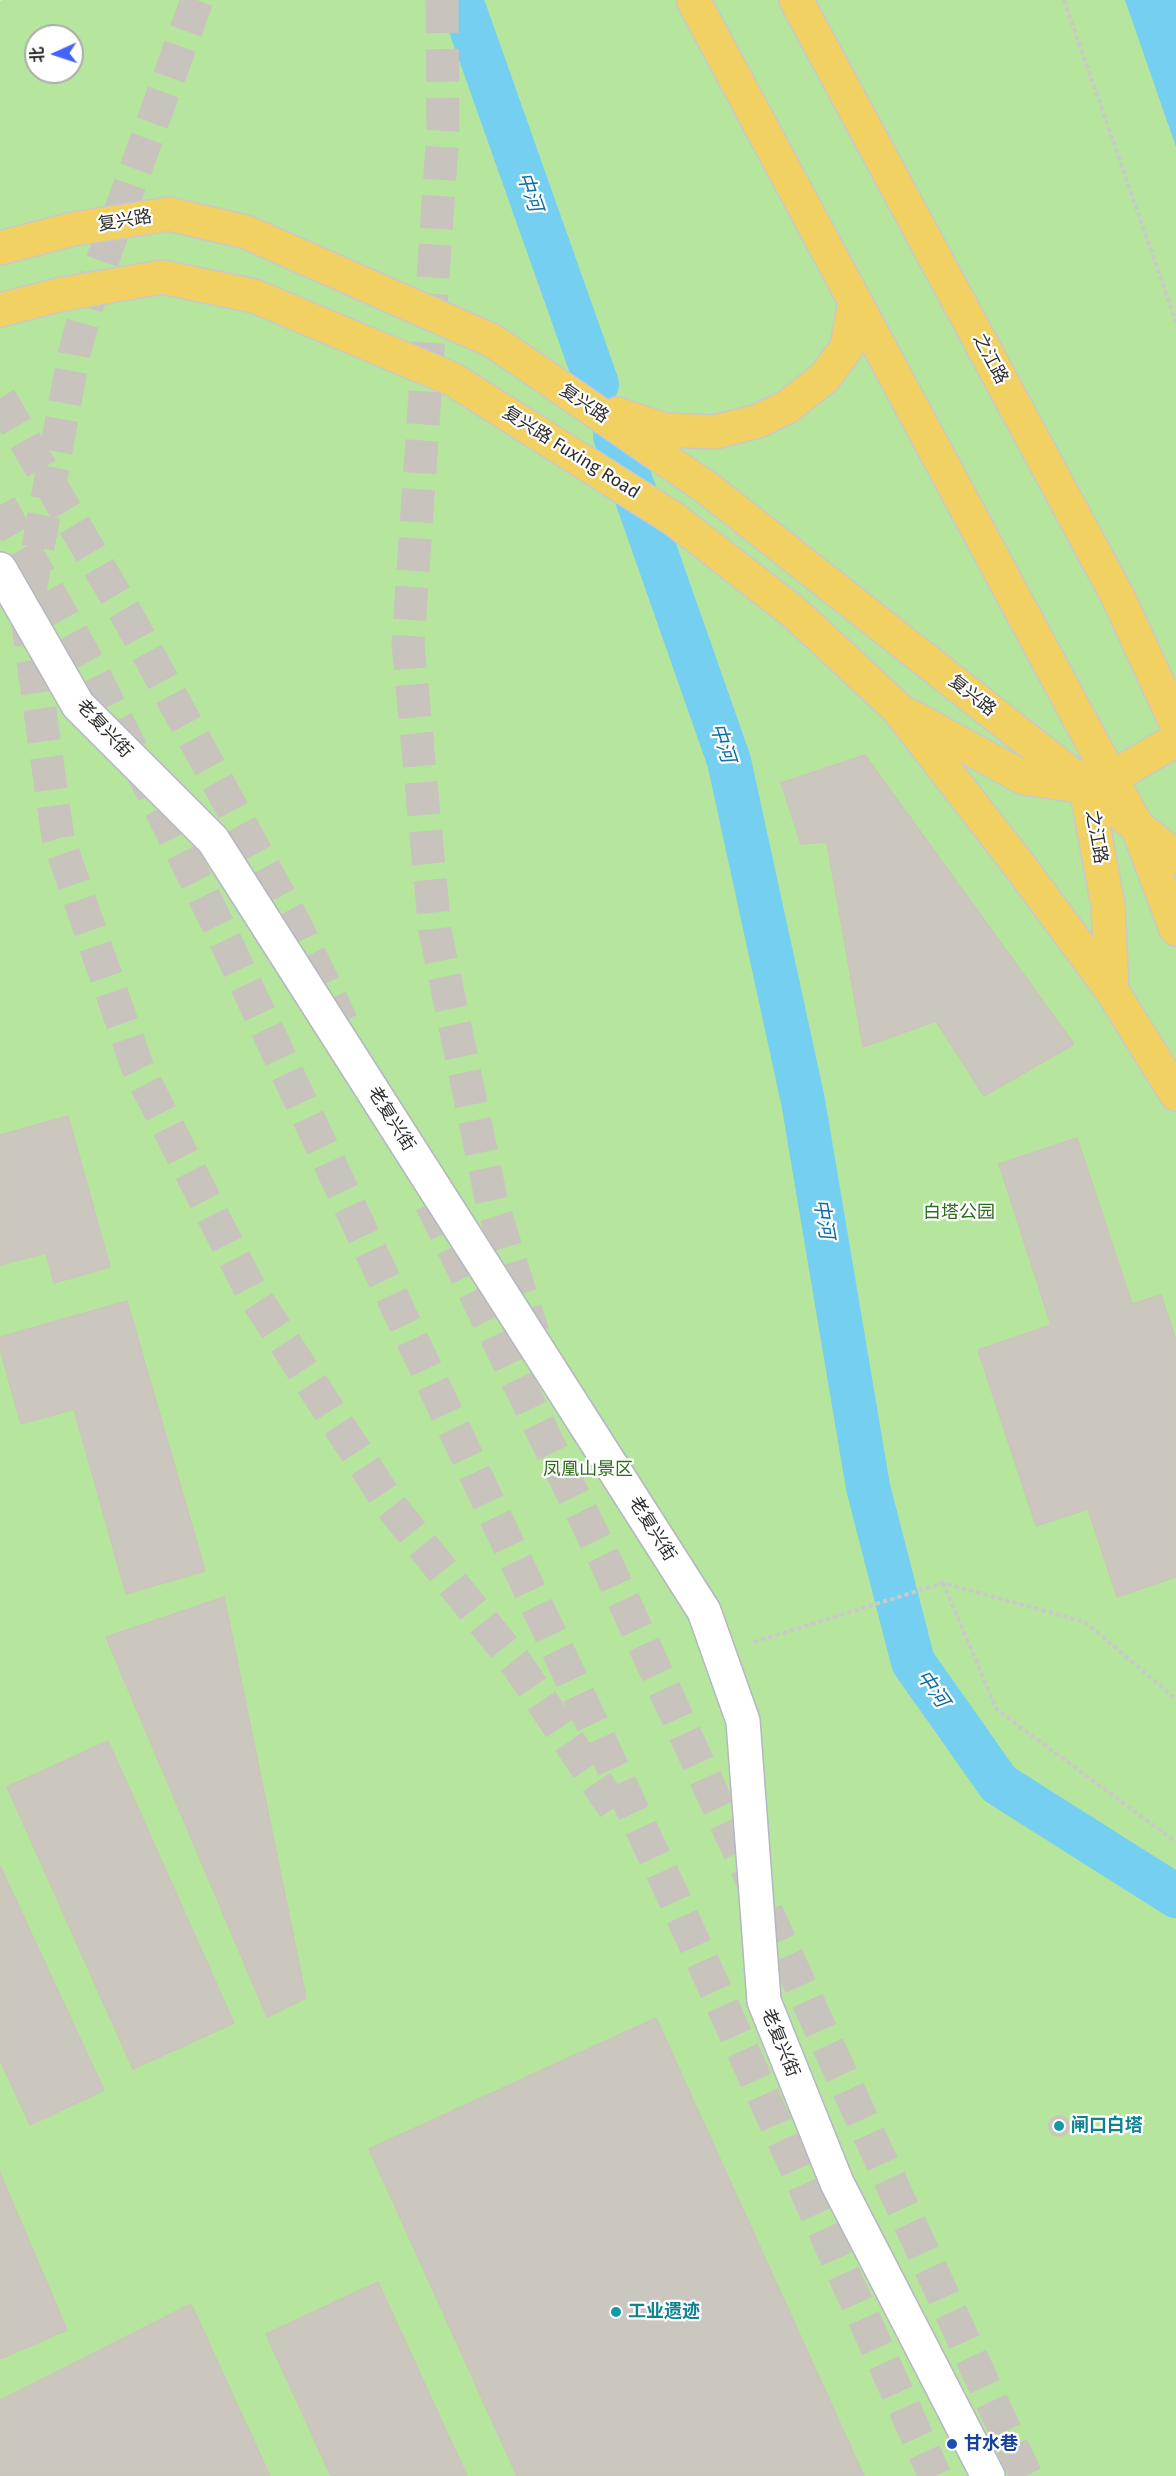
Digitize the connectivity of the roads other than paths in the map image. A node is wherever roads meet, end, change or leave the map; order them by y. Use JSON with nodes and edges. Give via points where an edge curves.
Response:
{"nodes":[{"id":1,"x":693,"y":0,"type":"edge"},
{"id":2,"x":795,"y":0,"type":"edge"},
{"id":3,"x":0,"y":248,"type":"edge"},
{"id":4,"x":855,"y":301,"type":"junction"},
{"id":5,"x":0,"y":310,"type":"edge"},
{"id":6,"x":580,"y":401,"type":"junction"},
{"id":7,"x":674,"y":519,"type":"joint"},
{"id":8,"x":0,"y":569,"type":"tunnel mouth"},
{"id":9,"x":898,"y":709,"type":"junction"},
{"id":10,"x":1176,"y":723,"type":"edge"},
{"id":11,"x":1176,"y":740,"type":"edge"},
{"id":12,"x":1099,"y":782,"type":"junction"},
{"id":13,"x":1137,"y":826,"type":"junction"},
{"id":14,"x":1176,"y":857,"type":"edge"},
{"id":15,"x":1176,"y":929,"type":"edge"},
{"id":16,"x":1112,"y":991,"type":"junction"},
{"id":17,"x":1176,"y":1094,"type":"edge"},
{"id":18,"x":988,"y":2476,"type":"edge"}],
"edges":[{"from":1,"to":4,"type":"main road","name":"之江路"},
{"from":2,"to":10,"type":"main road","name":"之江路","via":[[1118,597]]},
{"from":3,"to":6,"type":"main road","name":"复兴路","via":[[73,229],[169,214],[246,232],[493,341]]},
{"from":4,"to":6,"type":"main road","via":[[847,347],[824,378],[787,407],[758,421],[715,432],[665,430]]},
{"from":4,"to":12,"type":"main road","name":"之江路","via":[[1044,653]]},
{"from":5,"to":7,"type":"main road","name":"复兴路 Fuxing Road","via":[[58,295],[162,277],[254,296],[468,388]]},
{"from":6,"to":12,"type":"main road","name":"复兴路","via":[[707,488]]},
{"from":7,"to":9,"type":"main road","name":"复兴路","via":[[795,613]]},
{"from":8,"to":18,"type":"street","name":"老复兴街","via":[[78,705],[213,840],[704,1611],[743,1721],[764,2001],[837,2183]]},
{"from":9,"to":12,"type":"main road","name":"复兴路","via":[[1024,778]]},
{"from":9,"to":16,"type":"main road","name":"复兴路"},
{"from":11,"to":12,"type":"main road"},
{"from":12,"to":13,"type":"main road","name":"复兴路"},
{"from":12,"to":16,"type":"main road","name":"之江路"},
{"from":13,"to":14,"type":"main road","name":"复兴路"},
{"from":13,"to":15,"type":"main road"},
{"from":16,"to":17,"type":"main road","name":"复兴路"}]}
